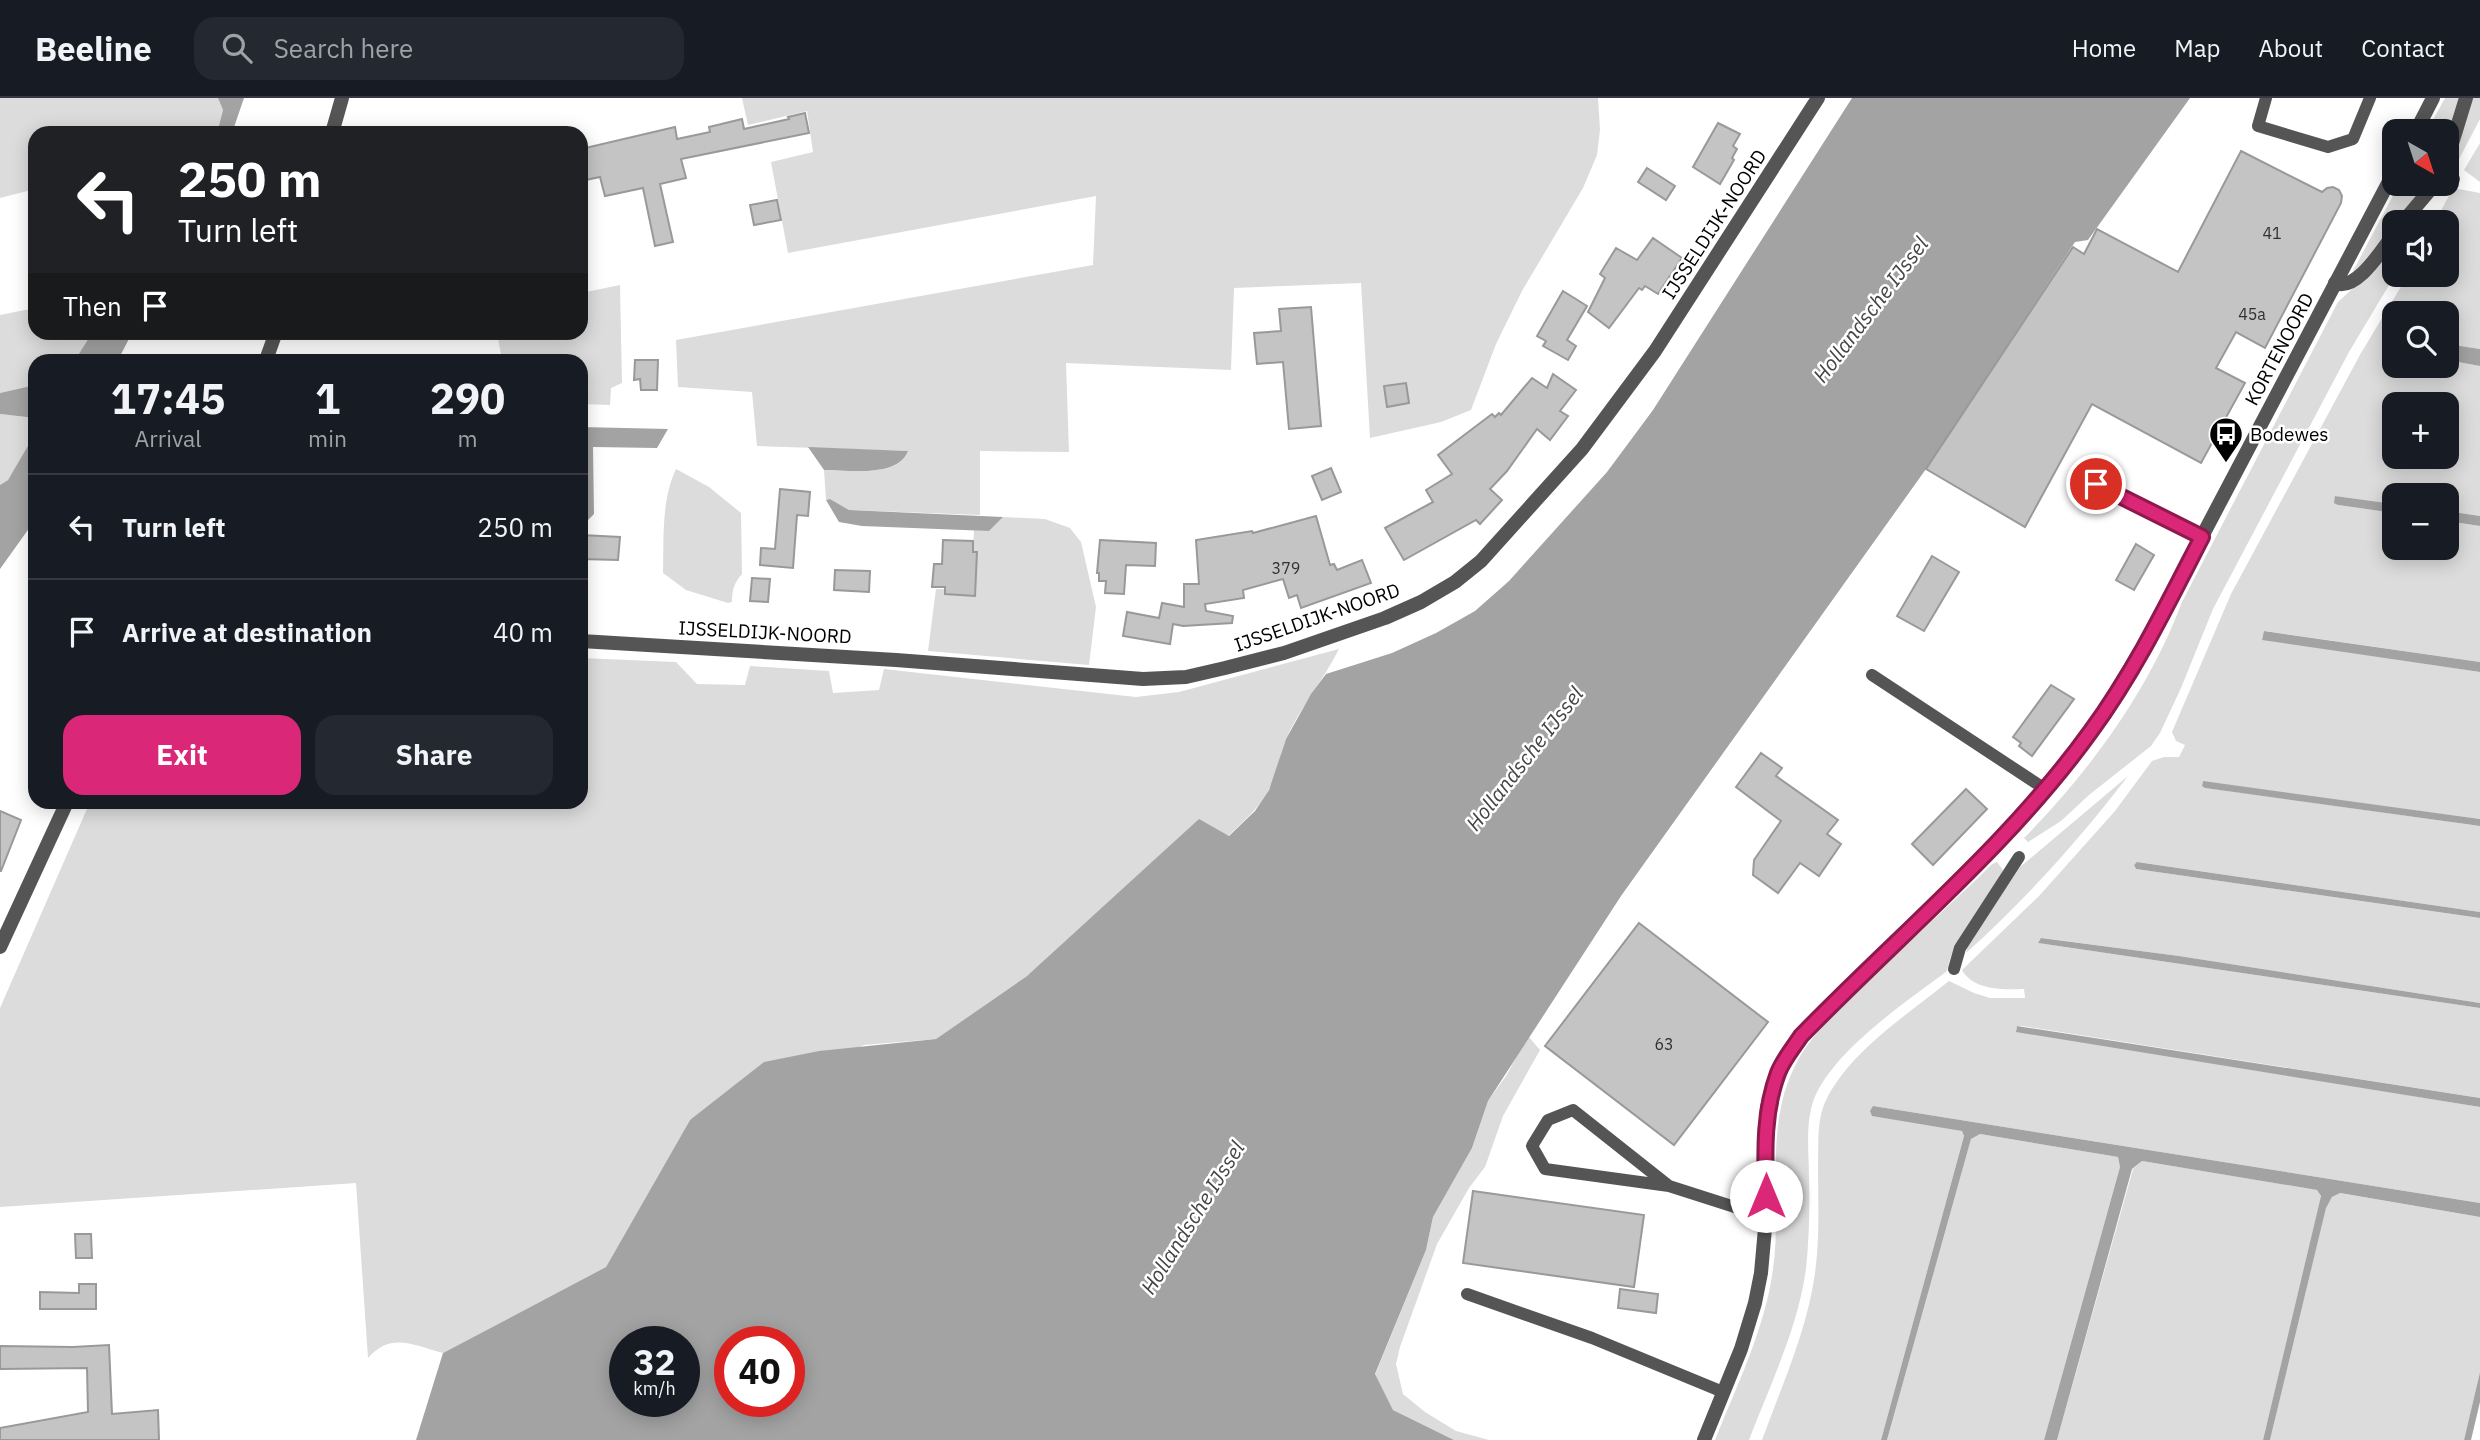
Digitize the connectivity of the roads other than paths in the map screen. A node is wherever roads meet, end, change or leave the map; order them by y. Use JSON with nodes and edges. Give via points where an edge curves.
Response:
{"nodes":[{"id":1,"x":342,"y":98,"type":"edge"},
{"id":2,"x":1818,"y":98,"type":"edge"},
{"id":3,"x":2266,"y":98,"type":"edge"},
{"id":4,"x":2370,"y":98,"type":"edge"},
{"id":5,"x":2433,"y":98,"type":"edge"},
{"id":6,"x":2466,"y":98,"type":"edge"},
{"id":7,"x":2422,"y":119,"type":"edge"},
{"id":8,"x":2459,"y":121,"type":"edge"},
{"id":9,"x":334,"y":126,"type":"edge"},
{"id":10,"x":2382,"y":195,"type":"edge"},
{"id":11,"x":2425,"y":196,"type":"edge"},
{"id":12,"x":2413,"y":210,"type":"edge"},
{"id":13,"x":2382,"y":249,"type":"edge"},
{"id":14,"x":2335,"y":283,"type":"junction"},
{"id":15,"x":2096,"y":484,"type":"dead end"},
{"id":16,"x":2202,"y":537,"type":"junction"},
{"id":17,"x":588,"y":640,"type":"edge"},
{"id":18,"x":1872,"y":675,"type":"dead end"},
{"id":19,"x":2045,"y":789,"type":"junction"},
{"id":20,"x":63,"y":809,"type":"edge"},
{"id":21,"x":2019,"y":857,"type":"dead end"},
{"id":22,"x":0,"y":947,"type":"edge"},
{"id":23,"x":1954,"y":969,"type":"dead end"},
{"id":24,"x":1669,"y":1186,"type":"junction"},
{"id":25,"x":1766,"y":1217,"type":"junction"},
{"id":26,"x":1467,"y":1294,"type":"dead end"},
{"id":27,"x":1723,"y":1392,"type":"junction"},
{"id":28,"x":1704,"y":1440,"type":"edge"}],
"edges":[{"from":1,"to":9,"type":"street"},
{"from":2,"to":17,"type":"street","name":"IJSSELDIJK-NOORD","via":[[1655,351],[1582,449],[1481,561],[1455,582],[1385,618],[1225,668],[1186,677],[1143,679]]},
{"from":3,"to":4,"type":"lane","via":[[2258,126],[2328,147],[2353,139]]},
{"from":5,"to":7,"type":"street"},
{"from":6,"to":8,"type":"street"},
{"from":10,"to":14,"type":"street","name":"KORTENOORD"},
{"from":11,"to":12,"type":"street"},
{"from":13,"to":14,"type":"street","via":[[2350,284]]},
{"from":14,"to":16,"type":"street","name":"KORTENOORD"},
{"from":15,"to":16,"type":"lane"},
{"from":16,"to":19,"type":"street","name":"KORTENOORD","via":[[2122,684]]},
{"from":18,"to":19,"type":"lane"},
{"from":19,"to":25,"type":"street","name":"KORTENOORD","via":[[2001,840],[1801,1036],[1779,1070],[1767,1107]]},
{"from":20,"to":22,"type":"street"},
{"from":21,"to":23,"type":"lane","via":[[1960,948]]},
{"from":24,"to":24,"type":"lane","via":[[1545,1170],[1532,1146],[1548,1120],[1573,1110]]},
{"from":24,"to":25,"type":"lane"},
{"from":25,"to":27,"type":"street","name":"KORTENOORD","via":[[1755,1303]]},
{"from":26,"to":27,"type":"lane","via":[[1592,1338]]},
{"from":27,"to":28,"type":"street","name":"KORTENOORD"}]}
